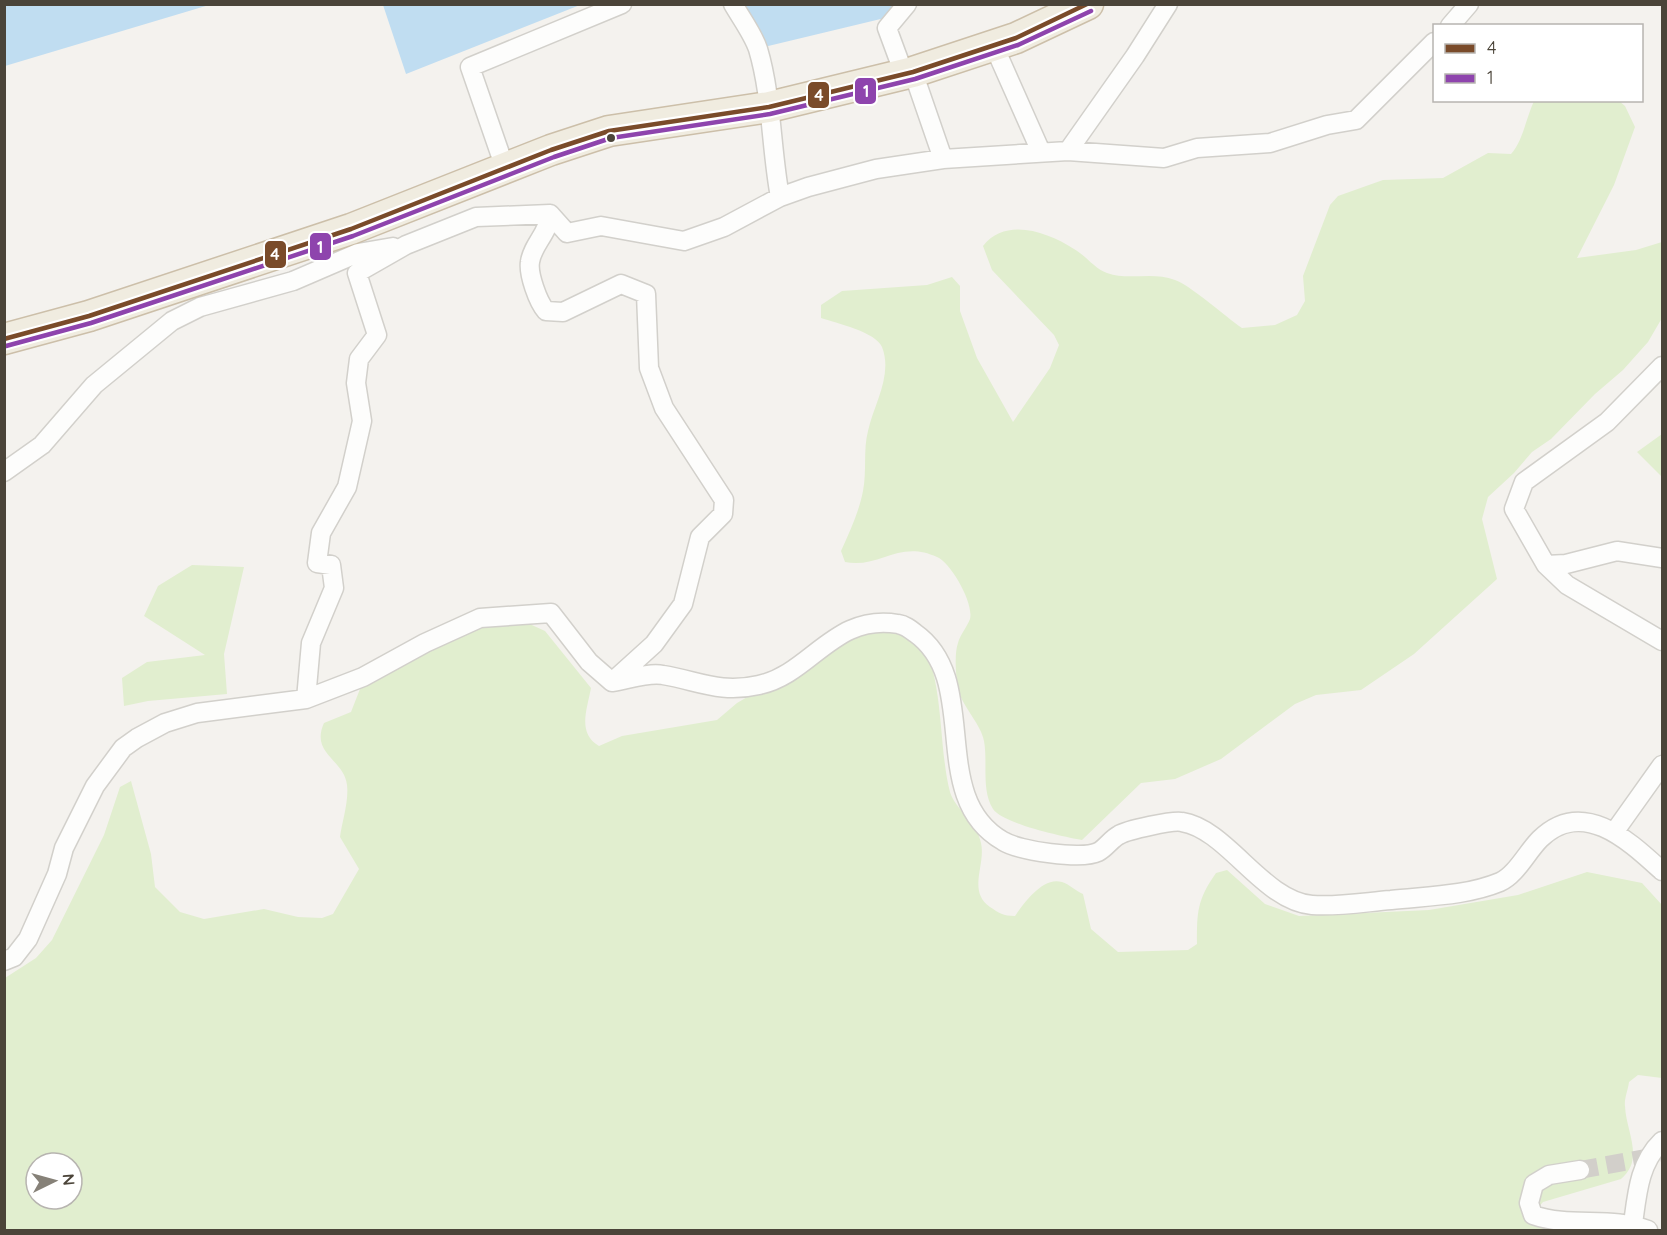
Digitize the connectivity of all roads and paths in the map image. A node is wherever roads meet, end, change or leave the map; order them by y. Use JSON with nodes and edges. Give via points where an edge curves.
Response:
{"nodes":[{"id":1,"x":622,"y":4,"type":"edge"},
{"id":2,"x":733,"y":4,"type":"edge"},
{"id":3,"x":907,"y":4,"type":"edge"},
{"id":4,"x":1089,"y":4,"type":"edge"},
{"id":5,"x":1168,"y":4,"type":"edge"},
{"id":6,"x":1469,"y":4,"type":"edge"},
{"id":7,"x":1452,"y":24,"type":"edge"},
{"id":8,"x":1433,"y":43,"type":"edge"},
{"id":9,"x":994,"y":46,"type":"junction"},
{"id":10,"x":908,"y":73,"type":"junction"},
{"id":11,"x":769,"y":107,"type":"junction"},
{"id":12,"x":1068,"y":151,"type":"junction"},
{"id":13,"x":1041,"y":152,"type":"junction"},
{"id":14,"x":943,"y":159,"type":"junction"},
{"id":15,"x":505,"y":168,"type":"junction"},
{"id":16,"x":780,"y":197,"type":"junction"},
{"id":17,"x":550,"y":214,"type":"junction"},
{"id":18,"x":406,"y":245,"type":"junction"},
{"id":19,"x":4,"y":339,"type":"edge"},
{"id":20,"x":1662,"y":366,"type":"edge"},
{"id":21,"x":4,"y":472,"type":"edge"},
{"id":22,"x":1662,"y":558,"type":"edge"},
{"id":23,"x":1546,"y":565,"type":"junction"},
{"id":24,"x":1662,"y":641,"type":"edge"},
{"id":25,"x":612,"y":682,"type":"junction"},
{"id":26,"x":306,"y":699,"type":"junction"},
{"id":27,"x":1662,"y":765,"type":"edge"},
{"id":28,"x":1615,"y":831,"type":"junction"},
{"id":29,"x":1662,"y":871,"type":"edge"},
{"id":30,"x":4,"y":961,"type":"edge"},
{"id":31,"x":1662,"y":1141,"type":"edge"},
{"id":32,"x":1580,"y":1170,"type":"tunnel mouth"},
{"id":33,"x":1641,"y":1227,"type":"edge"}],
"edges":[{"from":1,"to":15,"type":"street","via":[[470,67]]},
{"from":2,"to":11,"type":"street","via":[[758,48]]},
{"from":3,"to":10,"type":"street","via":[[887,27]]},
{"from":4,"to":9,"type":"highway"},
{"from":5,"to":12,"type":"street"},
{"from":6,"to":7,"type":"street"},
{"from":8,"to":12,"type":"street","via":[[1356,120],[1270,143],[1197,148],[1164,158]]},
{"from":9,"to":10,"type":"highway"},
{"from":9,"to":13,"type":"street"},
{"from":10,"to":11,"type":"highway"},
{"from":10,"to":14,"type":"street"},
{"from":11,"to":15,"type":"highway","via":[[609,131]]},
{"from":11,"to":16,"type":"street"},
{"from":12,"to":13,"type":"street"},
{"from":13,"to":14,"type":"street"},
{"from":14,"to":16,"type":"street","via":[[876,169]]},
{"from":15,"to":19,"type":"highway","via":[[351,229],[89,316]]},
{"from":16,"to":17,"type":"street","via":[[724,227],[684,242],[601,226],[567,233]]},
{"from":17,"to":18,"type":"street","via":[[476,217]]},
{"from":17,"to":25,"type":"street","via":[[550,224],[530,262],[538,302],[546,311],[563,312],[621,284],[646,294],[649,368],[664,408],[724,500],[723,513],[700,537],[683,604],[654,644]]},
{"from":18,"to":21,"type":"street","via":[[358,253],[293,281],[200,307],[172,321],[94,385],[42,445]]},
{"from":18,"to":26,"type":"street","via":[[357,273],[377,335],[359,359],[356,383],[362,421],[347,487],[321,533],[317,563],[332,565],[333,588],[311,643]]},
{"from":20,"to":23,"type":"street","via":[[1607,422],[1524,482],[1514,509]]},
{"from":22,"to":23,"type":"street","via":[[1617,551]]},
{"from":23,"to":24,"type":"street","via":[[1567,585]]},
{"from":25,"to":26,"type":"street","via":[[589,662],[551,613],[506,615],[480,618],[363,677]]},
{"from":25,"to":28,"type":"street","via":[[660,674],[722,689],[761,685],[783,675],[854,627],[880,622],[903,624],[925,639],[941,664],[967,800],[984,826],[1002,841],[1024,850],[1055,854],[1096,853],[1120,834],[1180,821],[1203,830],[1287,897],[1310,905],[1469,892],[1504,880],[1540,838],[1555,828],[1586,822]]},
{"from":26,"to":30,"type":"street","via":[[197,713],[165,723],[123,748],[94,786],[28,939],[14,957]]},
{"from":27,"to":28,"type":"street"},
{"from":28,"to":29,"type":"street"},
{"from":31,"to":33,"type":"street","via":[[1652,1150],[1639,1180]]},
{"from":32,"to":33,"type":"street","via":[[1549,1174],[1534,1184],[1529,1203],[1533,1215],[1545,1220],[1607,1221]]}]}
